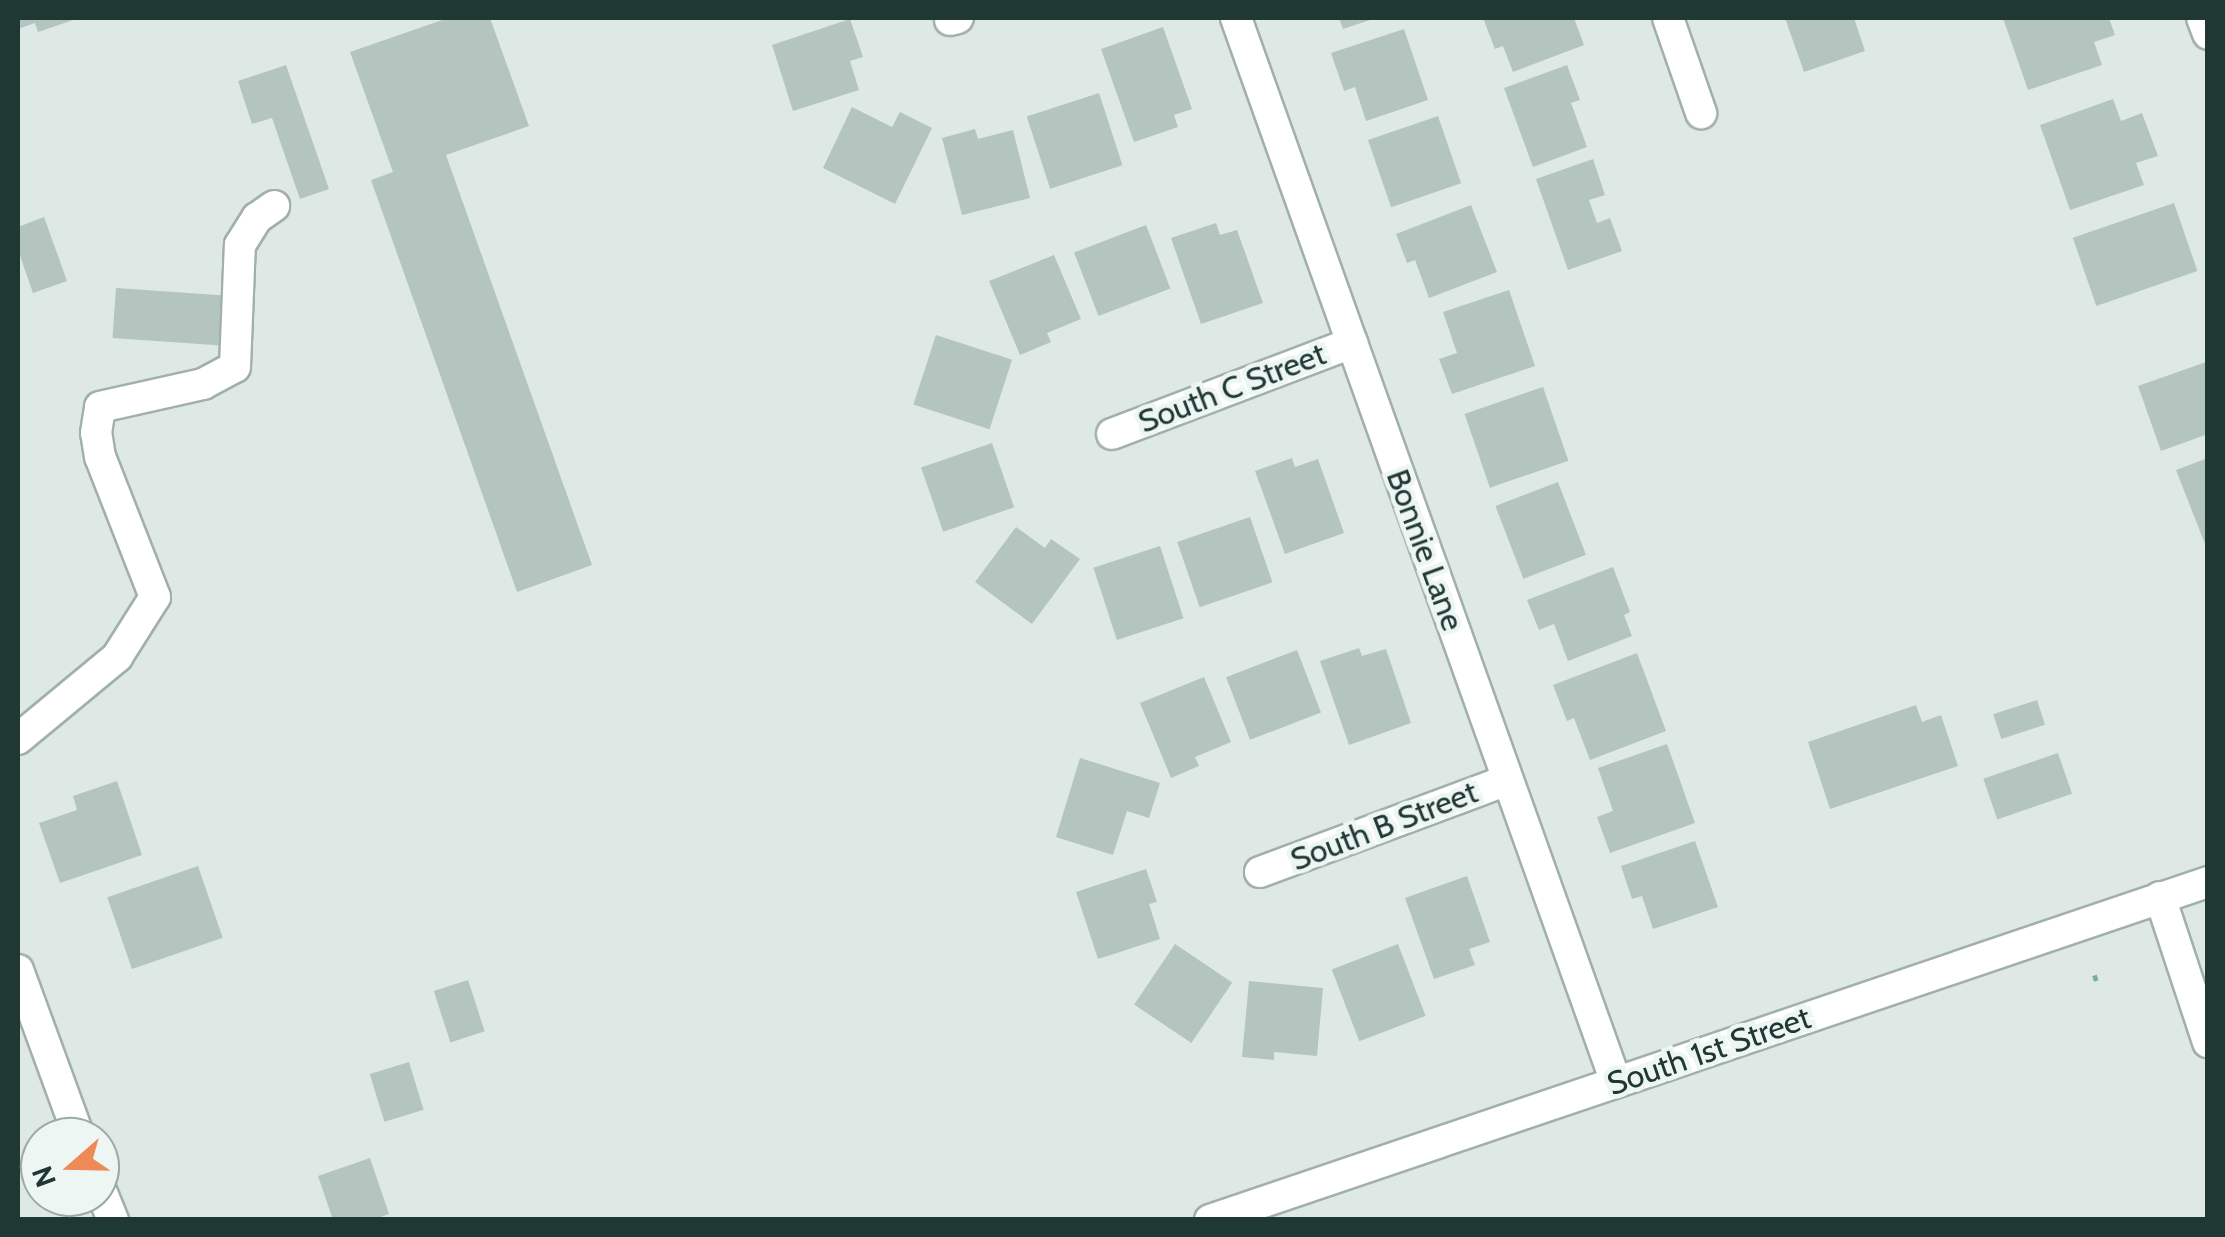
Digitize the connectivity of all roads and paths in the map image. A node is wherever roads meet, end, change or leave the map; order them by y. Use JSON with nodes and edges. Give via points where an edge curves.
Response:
{"nodes":[{"id":1,"x":1236,"y":18,"type":"edge"},
{"id":2,"x":1668,"y":18,"type":"edge"},
{"id":3,"x":1701,"y":112,"type":"dead end"},
{"id":4,"x":274,"y":206,"type":"dead end"},
{"id":5,"x":1352,"y":343,"type":"junction"},
{"id":6,"x":1112,"y":434,"type":"dead end"},
{"id":7,"x":18,"y":739,"type":"edge"},
{"id":8,"x":1506,"y":780,"type":"junction"},
{"id":9,"x":1260,"y":872,"type":"dead end"},
{"id":10,"x":2208,"y":882,"type":"edge"},
{"id":11,"x":2160,"y":898,"type":"junction"},
{"id":12,"x":18,"y":970,"type":"edge"},
{"id":13,"x":2208,"y":1042,"type":"edge"},
{"id":14,"x":1616,"y":1082,"type":"junction"},
{"id":15,"x":73,"y":1117,"type":"edge"},
{"id":16,"x":1210,"y":1220,"type":"edge"}],
"edges":[{"from":1,"to":5,"type":"street","name":"Bonnie Lane"},
{"from":2,"to":3,"type":"street"},
{"from":4,"to":7,"type":"street","via":[[240,245],[235,368],[202,384],[100,407],[100,457],[155,597],[116,657]]},
{"from":5,"to":6,"type":"street","name":"South C Street"},
{"from":5,"to":8,"type":"street","name":"Bonnie Lane"},
{"from":8,"to":9,"type":"street","name":"South B Street"},
{"from":8,"to":14,"type":"street","name":"Bonnie Lane"},
{"from":10,"to":11,"type":"street","name":"South 1st Street"},
{"from":11,"to":13,"type":"street"},
{"from":11,"to":14,"type":"street","name":"South 1st Street"},
{"from":12,"to":15,"type":"street"},
{"from":14,"to":16,"type":"street","name":"South 1st Street"}]}
